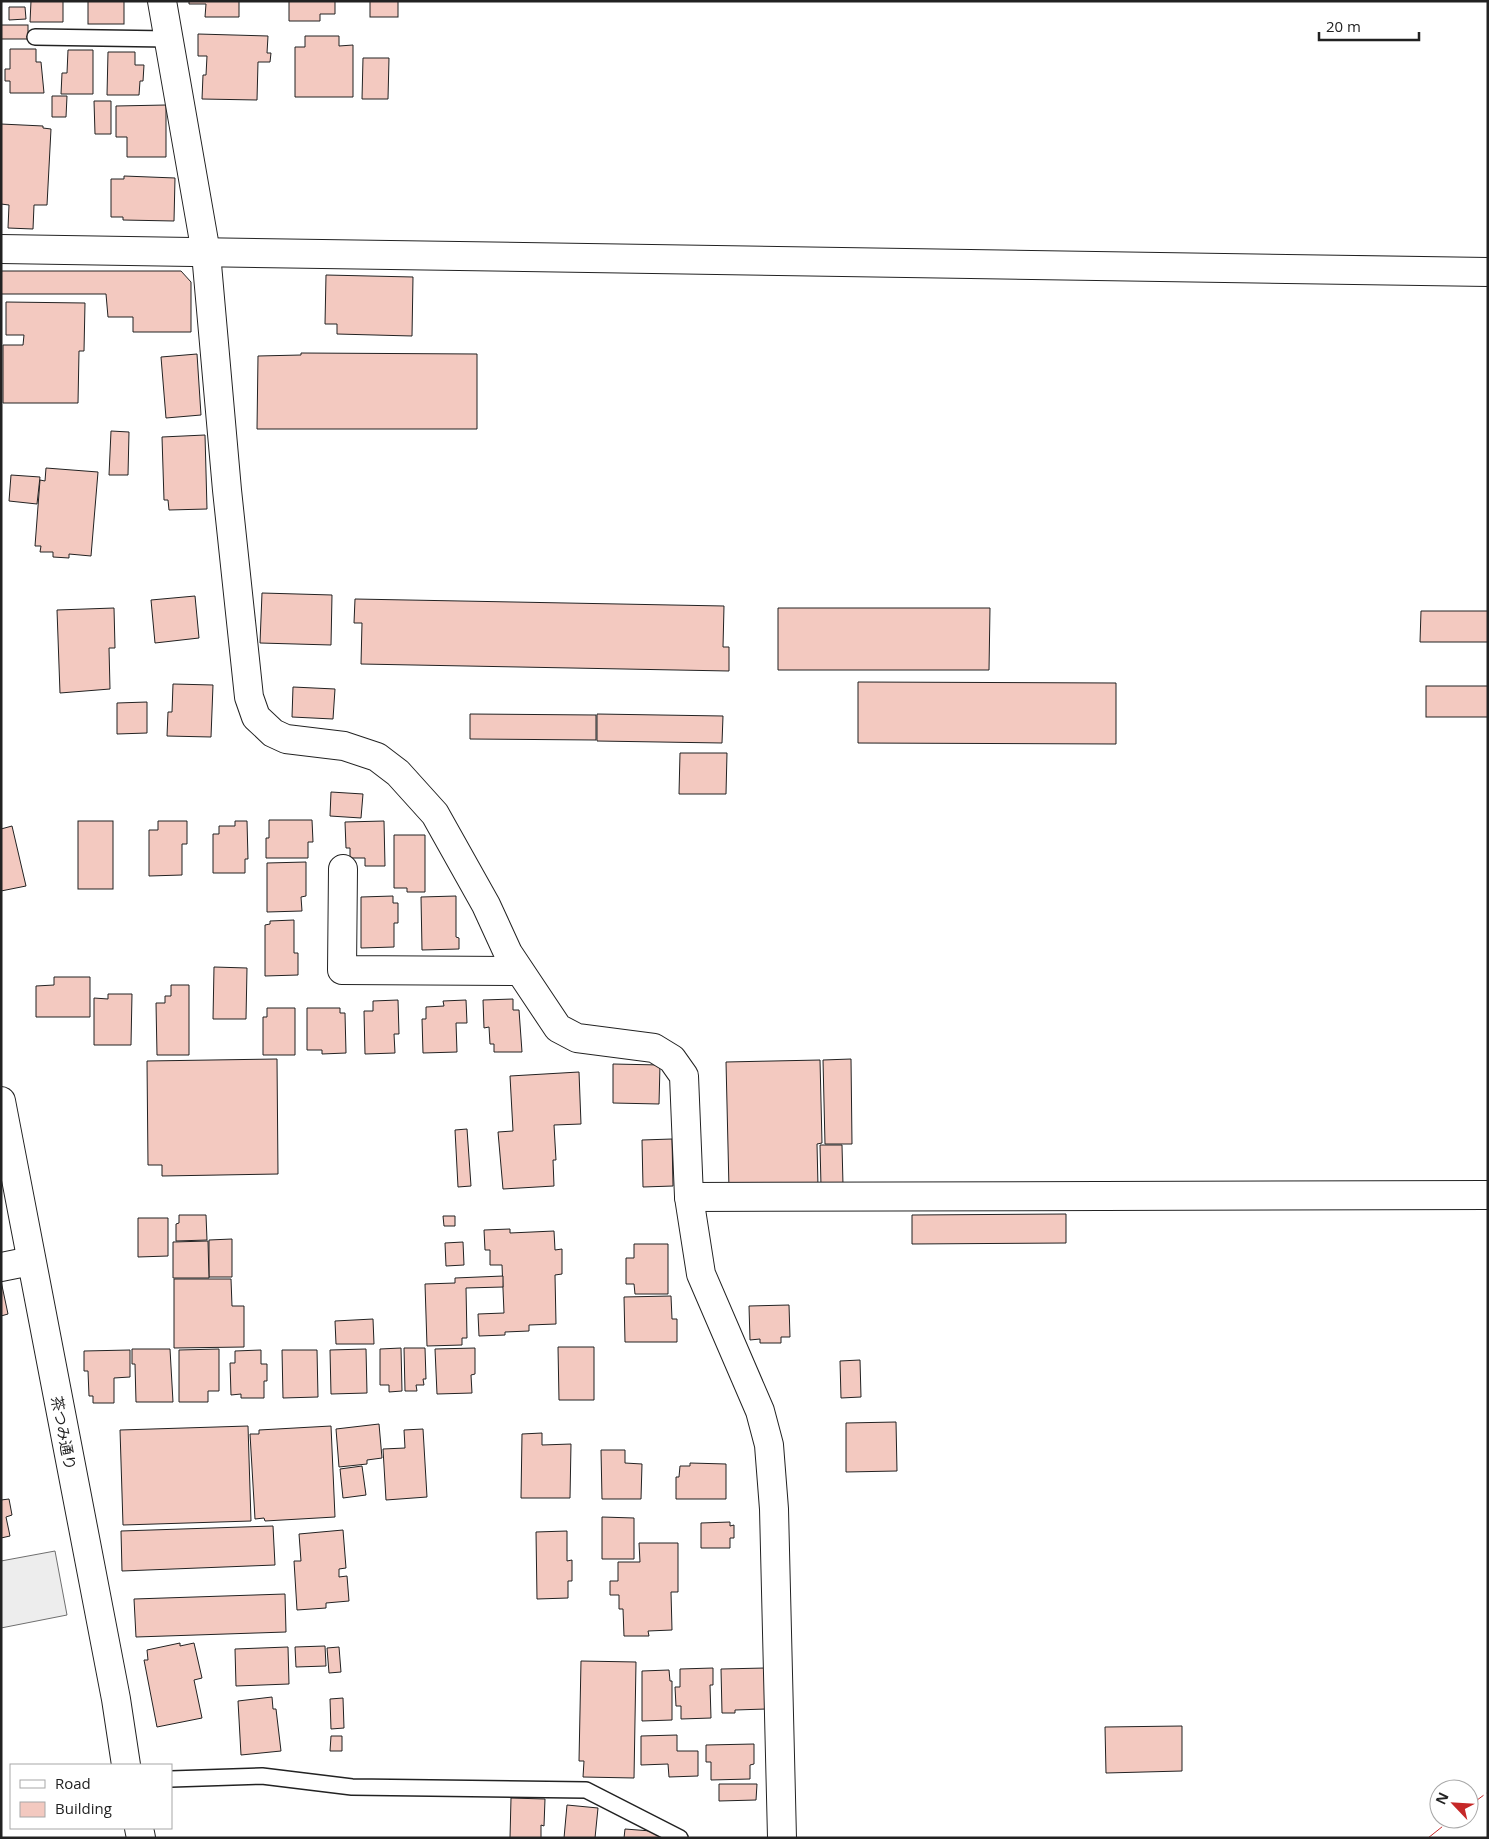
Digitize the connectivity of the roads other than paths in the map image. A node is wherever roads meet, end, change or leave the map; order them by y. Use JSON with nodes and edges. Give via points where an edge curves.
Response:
{"nodes":[{"id":1,"x":162,"y":1,"type":"edge"},
{"id":2,"x":34,"y":37,"type":"dead end"},
{"id":3,"x":169,"y":39,"type":"junction"},
{"id":4,"x":1,"y":249,"type":"edge"},
{"id":5,"x":206,"y":253,"type":"junction"},
{"id":6,"x":1488,"y":272,"type":"edge"},
{"id":7,"x":343,"y":869,"type":"dead end"},
{"id":8,"x":519,"y":971,"type":"junction"},
{"id":9,"x":1,"y":1101,"type":"edge"},
{"id":10,"x":1488,"y":1195,"type":"edge"},
{"id":11,"x":689,"y":1197,"type":"junction"},
{"id":12,"x":31,"y":1261,"type":"junction"},
{"id":13,"x":1,"y":1267,"type":"edge"},
{"id":14,"x":126,"y":1764,"type":"edge"},
{"id":15,"x":172,"y":1779,"type":"edge"},
{"id":16,"x":680,"y":1838,"type":"edge"},
{"id":17,"x":782,"y":1838,"type":"edge"}],
"edges":[{"from":1,"to":3,"type":"street"},
{"from":2,"to":3,"type":"lane"},
{"from":3,"to":5,"type":"street"},
{"from":4,"to":5,"type":"street"},
{"from":5,"to":6,"type":"street"},
{"from":5,"to":8,"type":"street","via":[[249,697],[256,717],[273,734],[286,739],[344,746],[377,757],[398,773],[435,814]]},
{"from":7,"to":8,"type":"street","via":[[342,970]]},
{"from":8,"to":11,"type":"street","via":[[558,1028],[577,1038],[654,1048],[672,1059],[684,1076]]},
{"from":9,"to":12,"type":"street","name":"茶つみ通り"},
{"from":10,"to":11,"type":"street"},
{"from":11,"to":17,"type":"street","via":[[701,1274],[760,1411],[769,1445],[774,1509]]},
{"from":12,"to":13,"type":"street"},
{"from":12,"to":14,"type":"street","name":"茶つみ通り"},
{"from":15,"to":16,"type":"lane","via":[[262,1776],[352,1787],[586,1790]]}]}
